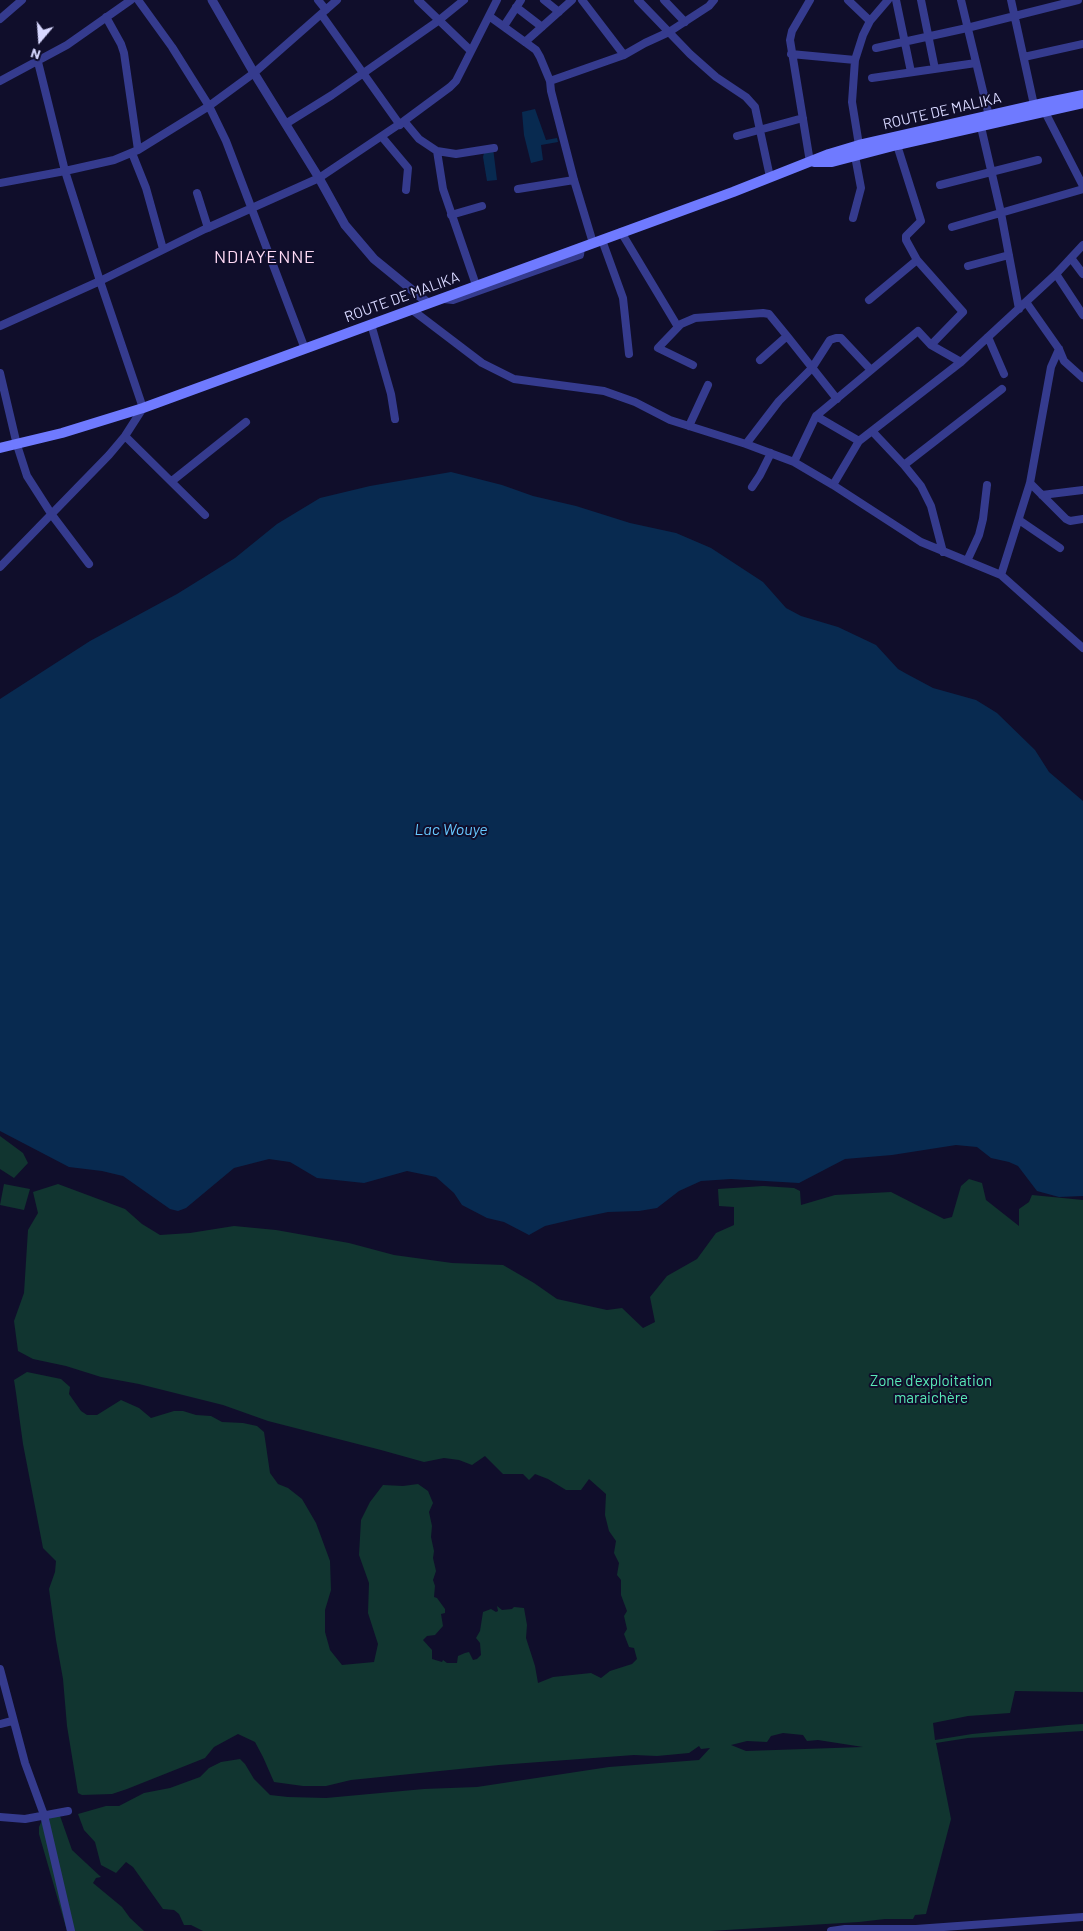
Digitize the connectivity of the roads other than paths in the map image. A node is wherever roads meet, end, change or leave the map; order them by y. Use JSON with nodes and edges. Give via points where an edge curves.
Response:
{"nodes":[{"id":1,"x":8,"y":0,"type":"edge"},
{"id":2,"x":22,"y":0,"type":"edge"},
{"id":3,"x":131,"y":0,"type":"edge"},
{"id":4,"x":138,"y":0,"type":"edge"},
{"id":5,"x":212,"y":0,"type":"edge"},
{"id":6,"x":318,"y":0,"type":"edge"},
{"id":7,"x":337,"y":0,"type":"edge"},
{"id":8,"x":418,"y":0,"type":"edge"},
{"id":9,"x":464,"y":0,"type":"edge"},
{"id":10,"x":497,"y":0,"type":"edge"},
{"id":11,"x":544,"y":0,"type":"edge"},
{"id":12,"x":572,"y":0,"type":"edge"},
{"id":13,"x":582,"y":0,"type":"edge"},
{"id":14,"x":638,"y":0,"type":"edge"},
{"id":15,"x":664,"y":0,"type":"edge"},
{"id":16,"x":714,"y":0,"type":"edge"},
{"id":17,"x":810,"y":0,"type":"edge"},
{"id":18,"x":848,"y":0,"type":"edge"},
{"id":19,"x":896,"y":0,"type":"edge"},
{"id":20,"x":921,"y":0,"type":"edge"},
{"id":21,"x":961,"y":0,"type":"edge"},
{"id":22,"x":1011,"y":0,"type":"edge"},
{"id":23,"x":1078,"y":0,"type":"edge"},
{"id":24,"x":883,"y":2,"type":"edge"},
{"id":25,"x":518,"y":4,"type":"edge"},
{"id":26,"x":14,"y":6,"type":"junction"},
{"id":27,"x":324,"y":12,"type":"junction"},
{"id":28,"x":559,"y":12,"type":"junction"},
{"id":29,"x":489,"y":16,"type":"junction"},
{"id":30,"x":1014,"y":16,"type":"junction"},
{"id":31,"x":106,"y":17,"type":"junction"},
{"id":32,"x":0,"y":19,"type":"edge"},
{"id":33,"x":438,"y":21,"type":"junction"},
{"id":34,"x":870,"y":21,"type":"junction"},
{"id":35,"x":685,"y":22,"type":"junction"},
{"id":36,"x":504,"y":26,"type":"junction"},
{"id":37,"x":542,"y":27,"type":"junction"},
{"id":38,"x":968,"y":28,"type":"junction"},
{"id":39,"x":669,"y":32,"type":"junction"},
{"id":40,"x":928,"y":36,"type":"junction"},
{"id":41,"x":525,"y":42,"type":"junction"},
{"id":42,"x":904,"y":42,"type":"junction"},
{"id":43,"x":1083,"y":44,"type":"edge"},
{"id":44,"x":876,"y":48,"type":"dead end"},
{"id":45,"x":471,"y":52,"type":"junction"},
{"id":46,"x":791,"y":54,"type":"junction"},
{"id":47,"x":624,"y":55,"type":"junction"},
{"id":48,"x":1024,"y":57,"type":"junction"},
{"id":49,"x":855,"y":60,"type":"junction"},
{"id":50,"x":38,"y":62,"type":"junction"},
{"id":51,"x":976,"y":63,"type":"junction"},
{"id":52,"x":936,"y":69,"type":"junction"},
{"id":53,"x":363,"y":72,"type":"junction"},
{"id":54,"x":911,"y":72,"type":"junction"},
{"id":55,"x":254,"y":73,"type":"junction"},
{"id":56,"x":872,"y":78,"type":"dead end"},
{"id":57,"x":0,"y":81,"type":"edge"},
{"id":58,"x":550,"y":81,"type":"junction"},
{"id":59,"x":1083,"y":95,"type":"edge"},
{"id":60,"x":1083,"y":103,"type":"edge"},
{"id":61,"x":1034,"y":105,"type":"junction"},
{"id":62,"x":209,"y":106,"type":"junction"},
{"id":63,"x":1045,"y":112,"type":"junction"},
{"id":64,"x":989,"y":116,"type":"junction"},
{"id":65,"x":803,"y":118,"type":"junction"},
{"id":66,"x":287,"y":123,"type":"junction"},
{"id":67,"x":402,"y":123,"type":"junction"},
{"id":68,"x":981,"y":127,"type":"junction"},
{"id":69,"x":761,"y":129,"type":"junction"},
{"id":70,"x":737,"y":136,"type":"dead end"},
{"id":71,"x":382,"y":137,"type":"junction"},
{"id":72,"x":859,"y":145,"type":"junction"},
{"id":73,"x":897,"y":145,"type":"junction"},
{"id":74,"x":494,"y":148,"type":"dead end"},
{"id":75,"x":437,"y":151,"type":"junction"},
{"id":76,"x":135,"y":152,"type":"junction"},
{"id":77,"x":854,"y":156,"type":"junction"},
{"id":78,"x":1038,"y":160,"type":"dead end"},
{"id":79,"x":810,"y":162,"type":"junction"},
{"id":80,"x":65,"y":171,"type":"junction"},
{"id":81,"x":991,"y":172,"type":"junction"},
{"id":82,"x":770,"y":177,"type":"junction"},
{"id":83,"x":319,"y":178,"type":"junction"},
{"id":84,"x":574,"y":180,"type":"junction"},
{"id":85,"x":0,"y":183,"type":"edge"},
{"id":86,"x":940,"y":185,"type":"dead end"},
{"id":87,"x":1083,"y":188,"type":"edge"},
{"id":88,"x":518,"y":189,"type":"dead end"},
{"id":89,"x":406,"y":190,"type":"dead end"},
{"id":90,"x":197,"y":193,"type":"dead end"},
{"id":91,"x":482,"y":206,"type":"dead end"},
{"id":92,"x":252,"y":209,"type":"junction"},
{"id":93,"x":1000,"y":213,"type":"junction"},
{"id":94,"x":451,"y":215,"type":"junction"},
{"id":95,"x":853,"y":218,"type":"dead end"},
{"id":96,"x":952,"y":227,"type":"dead end"},
{"id":97,"x":208,"y":228,"type":"junction"},
{"id":98,"x":621,"y":232,"type":"junction"},
{"id":99,"x":597,"y":241,"type":"junction"},
{"id":100,"x":1083,"y":245,"type":"edge"},
{"id":101,"x":581,"y":247,"type":"junction"},
{"id":102,"x":163,"y":249,"type":"junction"},
{"id":103,"x":1009,"y":255,"type":"junction"},
{"id":104,"x":1071,"y":258,"type":"junction"},
{"id":105,"x":918,"y":260,"type":"junction"},
{"id":106,"x":968,"y":266,"type":"dead end"},
{"id":107,"x":1056,"y":274,"type":"junction"},
{"id":108,"x":1083,"y":274,"type":"edge"},
{"id":109,"x":100,"y":281,"type":"junction"},
{"id":110,"x":476,"y":285,"type":"junction"},
{"id":111,"x":441,"y":298,"type":"junction"},
{"id":112,"x":869,"y":300,"type":"dead end"},
{"id":113,"x":1026,"y":302,"type":"junction"},
{"id":114,"x":428,"y":303,"type":"junction"},
{"id":115,"x":411,"y":309,"type":"junction"},
{"id":116,"x":1019,"y":309,"type":"junction"},
{"id":117,"x":1083,"y":315,"type":"edge"},
{"id":118,"x":371,"y":324,"type":"junction"},
{"id":119,"x":0,"y":326,"type":"edge"},
{"id":120,"x":678,"y":327,"type":"junction"},
{"id":121,"x":787,"y":336,"type":"junction"},
{"id":122,"x":988,"y":337,"type":"junction"},
{"id":123,"x":931,"y":345,"type":"junction"},
{"id":124,"x":1058,"y":348,"type":"junction"},
{"id":125,"x":305,"y":349,"type":"junction"},
{"id":126,"x":629,"y":354,"type":"dead end"},
{"id":127,"x":760,"y":360,"type":"dead end"},
{"id":128,"x":961,"y":362,"type":"junction"},
{"id":129,"x":693,"y":365,"type":"dead end"},
{"id":130,"x":812,"y":368,"type":"junction"},
{"id":131,"x":871,"y":370,"type":"junction"},
{"id":132,"x":0,"y":373,"type":"edge"},
{"id":133,"x":1004,"y":374,"type":"dead end"},
{"id":134,"x":1083,"y":378,"type":"edge"},
{"id":135,"x":708,"y":385,"type":"dead end"},
{"id":136,"x":1002,"y":389,"type":"dead end"},
{"id":137,"x":836,"y":399,"type":"junction"},
{"id":138,"x":143,"y":408,"type":"junction"},
{"id":139,"x":816,"y":416,"type":"junction"},
{"id":140,"x":396,"y":419,"type":"dead end"},
{"id":141,"x":246,"y":422,"type":"dead end"},
{"id":142,"x":689,"y":426,"type":"junction"},
{"id":143,"x":872,"y":431,"type":"junction"},
{"id":144,"x":125,"y":436,"type":"junction"},
{"id":145,"x":859,"y":441,"type":"junction"},
{"id":146,"x":746,"y":444,"type":"junction"},
{"id":147,"x":17,"y":445,"type":"junction"},
{"id":148,"x":0,"y":448,"type":"edge"},
{"id":149,"x":771,"y":454,"type":"junction"},
{"id":150,"x":794,"y":462,"type":"junction"},
{"id":151,"x":904,"y":464,"type":"junction"},
{"id":152,"x":172,"y":481,"type":"junction"},
{"id":153,"x":1030,"y":483,"type":"junction"},
{"id":154,"x":833,"y":485,"type":"junction"},
{"id":155,"x":987,"y":485,"type":"dead end"},
{"id":156,"x":752,"y":487,"type":"dead end"},
{"id":157,"x":1083,"y":490,"type":"edge"},
{"id":158,"x":1042,"y":495,"type":"junction"},
{"id":159,"x":52,"y":515,"type":"junction"},
{"id":160,"x":205,"y":515,"type":"dead end"},
{"id":161,"x":1083,"y":519,"type":"edge"},
{"id":162,"x":1020,"y":520,"type":"junction"},
{"id":163,"x":1060,"y":548,"type":"dead end"},
{"id":164,"x":943,"y":552,"type":"junction"},
{"id":165,"x":967,"y":561,"type":"junction"},
{"id":166,"x":89,"y":564,"type":"dead end"},
{"id":167,"x":0,"y":566,"type":"edge"},
{"id":168,"x":1001,"y":575,"type":"junction"},
{"id":169,"x":1083,"y":648,"type":"edge"},
{"id":170,"x":0,"y":1669,"type":"edge"},
{"id":171,"x":12,"y":1721,"type":"junction"},
{"id":172,"x":0,"y":1724,"type":"edge"},
{"id":173,"x":68,"y":1810,"type":"dead end"},
{"id":174,"x":44,"y":1815,"type":"junction"},
{"id":175,"x":0,"y":1818,"type":"edge"},
{"id":176,"x":1083,"y":1917,"type":"edge"},
{"id":177,"x":71,"y":1931,"type":"edge"},
{"id":178,"x":831,"y":1931,"type":"edge"}],
"edges":[{"from":1,"to":26,"type":"street"},
{"from":2,"to":26,"type":"street"},
{"from":3,"to":31,"type":"street"},
{"from":4,"to":62,"type":"street"},
{"from":5,"to":55,"type":"street"},
{"from":6,"to":27,"type":"street"},
{"from":7,"to":27,"type":"street"},
{"from":8,"to":33,"type":"street"},
{"from":9,"to":33,"type":"street"},
{"from":10,"to":29,"type":"street"},
{"from":11,"to":28,"type":"street"},
{"from":12,"to":28,"type":"street"},
{"from":13,"to":47,"type":"street"},
{"from":14,"to":39,"type":"street"},
{"from":15,"to":35,"type":"street"},
{"from":16,"to":35,"type":"street"},
{"from":17,"to":46,"type":"street","via":[[792,31]]},
{"from":18,"to":34,"type":"street"},
{"from":19,"to":42,"type":"street"},
{"from":20,"to":40,"type":"street"},
{"from":21,"to":38,"type":"street"},
{"from":22,"to":30,"type":"street"},
{"from":23,"to":30,"type":"street"},
{"from":24,"to":34,"type":"street"},
{"from":25,"to":36,"type":"street"},
{"from":25,"to":37,"type":"street"},
{"from":26,"to":32,"type":"street"},
{"from":27,"to":53,"type":"street"},
{"from":27,"to":55,"type":"street"},
{"from":28,"to":37,"type":"street"},
{"from":29,"to":36,"type":"street"},
{"from":29,"to":45,"type":"street"},
{"from":30,"to":38,"type":"street"},
{"from":30,"to":48,"type":"street"},
{"from":31,"to":50,"type":"street"},
{"from":31,"to":76,"type":"street","via":[[122,47]]},
{"from":33,"to":45,"type":"street"},
{"from":33,"to":53,"type":"street"},
{"from":34,"to":49,"type":"street"},
{"from":35,"to":39,"type":"street"},
{"from":36,"to":41,"type":"street"},
{"from":37,"to":41,"type":"street"},
{"from":38,"to":40,"type":"street"},
{"from":38,"to":51,"type":"street"},
{"from":39,"to":47,"type":"street"},
{"from":39,"to":69,"type":"street","via":[[716,77],[756,107]]},
{"from":40,"to":42,"type":"street"},
{"from":40,"to":52,"type":"street"},
{"from":41,"to":58,"type":"street","via":[[536,50]]},
{"from":42,"to":44,"type":"street"},
{"from":42,"to":54,"type":"street"},
{"from":43,"to":48,"type":"street"},
{"from":45,"to":67,"type":"street","via":[[456,81]]},
{"from":46,"to":49,"type":"street"},
{"from":46,"to":65,"type":"street"},
{"from":47,"to":58,"type":"street"},
{"from":48,"to":61,"type":"street"},
{"from":49,"to":72,"type":"street","via":[[853,108]]},
{"from":50,"to":57,"type":"street"},
{"from":50,"to":80,"type":"street"},
{"from":51,"to":52,"type":"street"},
{"from":51,"to":64,"type":"street"},
{"from":52,"to":54,"type":"street"},
{"from":53,"to":66,"type":"street"},
{"from":53,"to":67,"type":"street"},
{"from":54,"to":56,"type":"street"},
{"from":55,"to":62,"type":"street"},
{"from":55,"to":66,"type":"street"},
{"from":58,"to":84,"type":"street"},
{"from":59,"to":61,"type":"main road","name":"ROUTE DE MALIKA"},
{"from":60,"to":63,"type":"main road","name":"ROUTE DE MALIKA"},
{"from":61,"to":64,"type":"main road","name":"ROUTE DE MALIKA"},
{"from":62,"to":76,"type":"street"},
{"from":62,"to":92,"type":"street"},
{"from":63,"to":68,"type":"main road","name":"ROUTE DE MALIKA"},
{"from":63,"to":87,"type":"street"},
{"from":64,"to":72,"type":"main road","name":"ROUTE DE MALIKA"},
{"from":65,"to":69,"type":"street"},
{"from":65,"to":79,"type":"street"},
{"from":66,"to":83,"type":"street"},
{"from":67,"to":71,"type":"street"},
{"from":67,"to":75,"type":"street"},
{"from":68,"to":73,"type":"main road","name":"ROUTE DE MALIKA"},
{"from":68,"to":81,"type":"street"},
{"from":69,"to":70,"type":"street"},
{"from":69,"to":82,"type":"street"},
{"from":71,"to":83,"type":"street"},
{"from":71,"to":89,"type":"street","via":[[408,168]]},
{"from":72,"to":79,"type":"main road","name":"ROUTE DE MALIKA"},
{"from":73,"to":77,"type":"main road","name":"ROUTE DE MALIKA"},
{"from":73,"to":105,"type":"street","via":[[921,221],[906,236]]},
{"from":74,"to":75,"type":"street","via":[[456,154]]},
{"from":75,"to":94,"type":"street"},
{"from":76,"to":80,"type":"street"},
{"from":76,"to":102,"type":"street"},
{"from":77,"to":79,"type":"main road","name":"ROUTE DE MALIKA","via":[[832,162]]},
{"from":77,"to":95,"type":"street","via":[[861,188]]},
{"from":78,"to":81,"type":"street"},
{"from":79,"to":82,"type":"main road","name":"ROUTE DE MALIKA"},
{"from":80,"to":85,"type":"street"},
{"from":80,"to":109,"type":"street"},
{"from":81,"to":86,"type":"street"},
{"from":81,"to":93,"type":"street"},
{"from":82,"to":98,"type":"main road","name":"ROUTE DE MALIKA"},
{"from":83,"to":92,"type":"street"},
{"from":83,"to":114,"type":"street","via":[[358,243]]},
{"from":84,"to":88,"type":"street"},
{"from":84,"to":99,"type":"street"},
{"from":87,"to":93,"type":"street"},
{"from":90,"to":97,"type":"street"},
{"from":91,"to":94,"type":"street"},
{"from":92,"to":97,"type":"street"},
{"from":92,"to":125,"type":"street"},
{"from":93,"to":96,"type":"street"},
{"from":93,"to":103,"type":"street"},
{"from":94,"to":110,"type":"street"},
{"from":97,"to":102,"type":"street"},
{"from":98,"to":99,"type":"main road","name":"ROUTE DE MALIKA"},
{"from":98,"to":120,"type":"street"},
{"from":99,"to":101,"type":"main road","name":"ROUTE DE MALIKA"},
{"from":99,"to":126,"type":"street","via":[[622,298]]},
{"from":100,"to":104,"type":"street"},
{"from":101,"to":110,"type":"main road","name":"ROUTE DE MALIKA"},
{"from":101,"to":111,"type":"street","via":[[580,255],[453,300]]},
{"from":102,"to":109,"type":"street"},
{"from":103,"to":106,"type":"street"},
{"from":103,"to":116,"type":"street"},
{"from":104,"to":107,"type":"street"},
{"from":104,"to":108,"type":"street"},
{"from":105,"to":112,"type":"street"},
{"from":105,"to":123,"type":"street","via":[[963,312]]},
{"from":107,"to":113,"type":"street"},
{"from":107,"to":117,"type":"street"},
{"from":109,"to":119,"type":"street"},
{"from":109,"to":138,"type":"street"},
{"from":110,"to":111,"type":"main road","name":"ROUTE DE MALIKA"},
{"from":111,"to":114,"type":"main road","name":"ROUTE DE MALIKA"},
{"from":113,"to":116,"type":"street"},
{"from":113,"to":124,"type":"street"},
{"from":114,"to":115,"type":"main road","name":"ROUTE DE MALIKA"},
{"from":115,"to":118,"type":"main road","name":"ROUTE DE MALIKA"},
{"from":115,"to":142,"type":"street","via":[[482,363],[514,379],[604,391]]},
{"from":116,"to":122,"type":"street"},
{"from":118,"to":125,"type":"main road","name":"ROUTE DE MALIKA"},
{"from":118,"to":140,"type":"street"},
{"from":120,"to":121,"type":"street","via":[[695,318],[763,313],[769,314]]},
{"from":120,"to":129,"type":"street","via":[[658,348]]},
{"from":121,"to":127,"type":"street"},
{"from":121,"to":130,"type":"street"},
{"from":122,"to":128,"type":"street"},
{"from":122,"to":133,"type":"street"},
{"from":123,"to":128,"type":"street"},
{"from":123,"to":131,"type":"street","via":[[918,331]]},
{"from":124,"to":134,"type":"street","via":[[1064,361]]},
{"from":124,"to":153,"type":"street","via":[[1051,367]]},
{"from":125,"to":138,"type":"main road","name":"ROUTE DE MALIKA"},
{"from":128,"to":143,"type":"street"},
{"from":130,"to":131,"type":"street","via":[[830,340],[841,338]]},
{"from":130,"to":137,"type":"street"},
{"from":130,"to":146,"type":"street","via":[[779,401]]},
{"from":131,"to":137,"type":"street"},
{"from":132,"to":147,"type":"street"},
{"from":135,"to":142,"type":"street"},
{"from":136,"to":151,"type":"street"},
{"from":137,"to":139,"type":"street"},
{"from":138,"to":144,"type":"street"},
{"from":138,"to":147,"type":"main road","name":"ROUTE DE MALIKA"},
{"from":139,"to":145,"type":"street"},
{"from":139,"to":150,"type":"street"},
{"from":141,"to":152,"type":"street"},
{"from":142,"to":146,"type":"street"},
{"from":143,"to":145,"type":"street"},
{"from":143,"to":151,"type":"street"},
{"from":144,"to":152,"type":"street"},
{"from":144,"to":159,"type":"street"},
{"from":145,"to":154,"type":"street"},
{"from":146,"to":149,"type":"street"},
{"from":147,"to":148,"type":"main road","name":"ROUTE DE MALIKA"},
{"from":147,"to":159,"type":"street","via":[[27,476]]},
{"from":149,"to":150,"type":"street"},
{"from":149,"to":156,"type":"street"},
{"from":150,"to":154,"type":"street"},
{"from":151,"to":164,"type":"street","via":[[927,496]]},
{"from":152,"to":160,"type":"street"},
{"from":153,"to":158,"type":"street"},
{"from":153,"to":162,"type":"street"},
{"from":154,"to":164,"type":"street","via":[[905,533]]},
{"from":155,"to":165,"type":"street","via":[[979,535]]},
{"from":157,"to":158,"type":"street"},
{"from":158,"to":161,"type":"street","via":[[1068,520]]},
{"from":159,"to":166,"type":"street"},
{"from":159,"to":167,"type":"street"},
{"from":162,"to":163,"type":"street"},
{"from":162,"to":168,"type":"street"},
{"from":164,"to":165,"type":"street"},
{"from":165,"to":168,"type":"street"},
{"from":168,"to":169,"type":"street"},
{"from":170,"to":171,"type":"street"},
{"from":171,"to":172,"type":"street"},
{"from":171,"to":174,"type":"street"},
{"from":173,"to":174,"type":"street"},
{"from":174,"to":175,"type":"street"},
{"from":174,"to":177,"type":"street"},
{"from":176,"to":178,"type":"street","via":[[916,1929]]}]}
